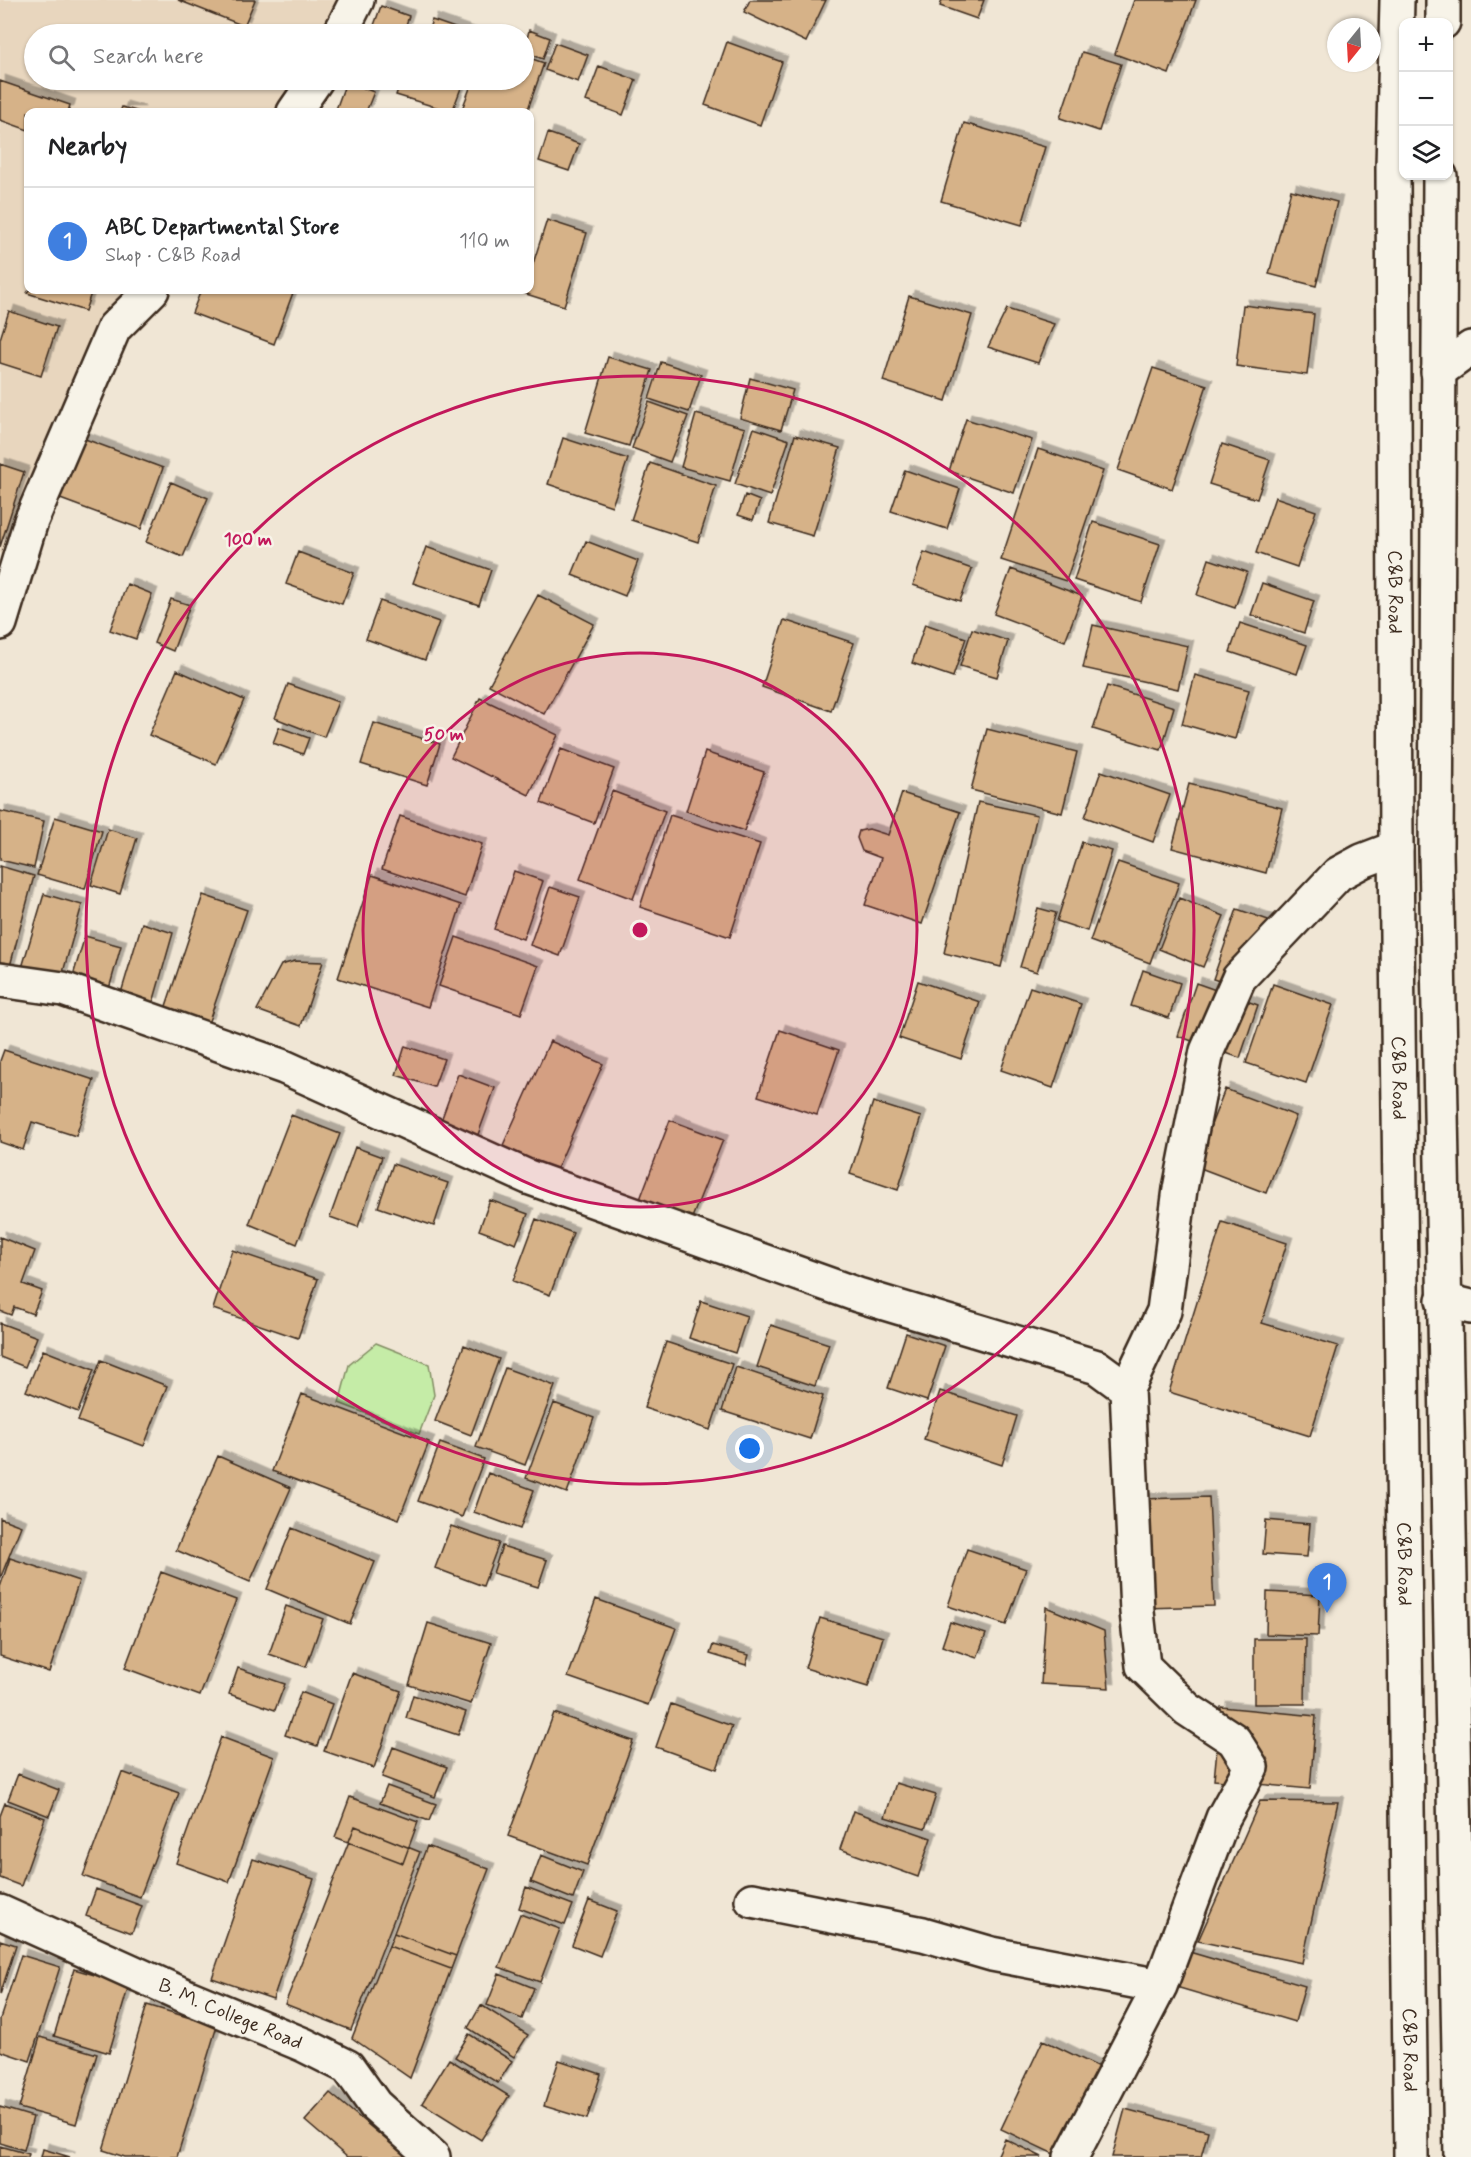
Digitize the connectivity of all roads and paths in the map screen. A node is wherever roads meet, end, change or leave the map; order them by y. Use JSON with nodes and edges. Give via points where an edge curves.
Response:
{"nodes":[{"id":1,"x":357,"y":0,"type":"edge"},
{"id":2,"x":1396,"y":0,"type":"edge"},
{"id":3,"x":1443,"y":0,"type":"edge"},
{"id":4,"x":1443,"y":18,"type":"edge"},
{"id":5,"x":345,"y":24,"type":"edge"},
{"id":6,"x":309,"y":90,"type":"edge"},
{"id":7,"x":297,"y":108,"type":"edge"},
{"id":8,"x":1440,"y":180,"type":"edge"},
{"id":9,"x":148,"y":294,"type":"edge"},
{"id":10,"x":1471,"y":348,"type":"edge"},
{"id":11,"x":1438,"y":372,"type":"junction"},
{"id":12,"x":0,"y":624,"type":"edge"},
{"id":13,"x":1396,"y":848,"type":"junction"},
{"id":14,"x":0,"y":980,"type":"edge"},
{"id":15,"x":1457,"y":1304,"type":"edge"},
{"id":16,"x":1127,"y":1389,"type":"junction"},
{"id":17,"x":752,"y":1900,"type":"dead end"},
{"id":18,"x":0,"y":1912,"type":"edge"},
{"id":19,"x":1160,"y":1986,"type":"junction"},
{"id":20,"x":433,"y":2157,"type":"edge"},
{"id":21,"x":1071,"y":2157,"type":"edge"},
{"id":22,"x":1411,"y":2157,"type":"edge"},
{"id":23,"x":1461,"y":2157,"type":"edge"}],
"edges":[{"from":1,"to":5,"type":"main road"},
{"from":2,"to":13,"type":"main road","name":"C&B Road"},
{"from":3,"to":4,"type":"main road"},
{"from":6,"to":7,"type":"main road"},
{"from":8,"to":11,"type":"main road"},
{"from":9,"to":12,"type":"main road","via":[[114,328],[31,521]]},
{"from":10,"to":11,"type":"main road"},
{"from":11,"to":15,"type":"main road","via":[[1436,850]]},
{"from":13,"to":16,"type":"main road","via":[[1338,874],[1239,978],[1207,1052],[1180,1189],[1164,1311]]},
{"from":13,"to":22,"type":"main road","name":"C&B Road"},
{"from":14,"to":16,"type":"main road","via":[[63,989],[284,1067],[528,1177],[858,1295],[1097,1367]]},
{"from":15,"to":23,"type":"main road"},
{"from":16,"to":19,"type":"main road","via":[[1143,1666],[1187,1709],[1234,1740],[1251,1767],[1223,1818]]},
{"from":17,"to":19,"type":"main road","via":[[923,1935],[992,1954]]},
{"from":18,"to":20,"type":"main road","name":"B. M. College Road","via":[[348,2067],[375,2105]]},
{"from":19,"to":21,"type":"main road"}]}
